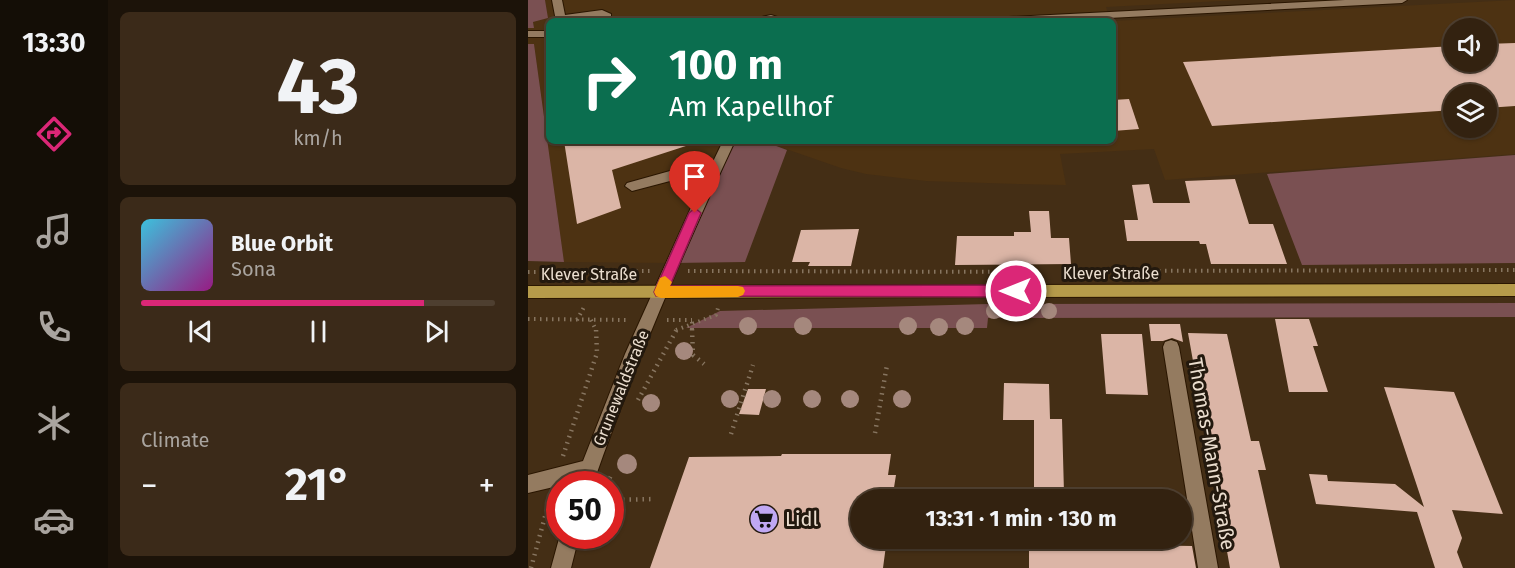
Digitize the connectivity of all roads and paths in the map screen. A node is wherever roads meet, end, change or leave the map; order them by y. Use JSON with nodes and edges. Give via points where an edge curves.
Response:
{"nodes":[{"id":1,"x":557,"y":0,"type":"edge"},
{"id":2,"x":1402,"y":0,"type":"edge"},
{"id":3,"x":560,"y":18,"type":"edge"},
{"id":4,"x":566,"y":18,"type":"edge"},
{"id":5,"x":606,"y":18,"type":"edge"},
{"id":6,"x":1070,"y":18,"type":"edge"},
{"id":7,"x":528,"y":34,"type":"edge"},
{"id":8,"x":546,"y":34,"type":"edge"},
{"id":9,"x":728,"y":144,"type":"edge"},
{"id":10,"x":711,"y":177,"type":"junction"},
{"id":11,"x":632,"y":186,"type":"dead end"},
{"id":12,"x":1515,"y":270,"type":"edge"},
{"id":13,"x":670,"y":271,"type":"junction"},
{"id":14,"x":528,"y":272,"type":"edge"},
{"id":15,"x":1046,"y":272,"type":"dead end"},
{"id":16,"x":1103,"y":272,"type":"dead end"},
{"id":17,"x":1515,"y":290,"type":"edge"},
{"id":18,"x":528,"y":292,"type":"edge"},
{"id":19,"x":661,"y":292,"type":"junction"},
{"id":20,"x":528,"y":319,"type":"edge"},
{"id":21,"x":1171,"y":347,"type":"dead end"},
{"id":22,"x":704,"y":364,"type":"dead end"},
{"id":23,"x":753,"y":365,"type":"dead end"},
{"id":24,"x":887,"y":365,"type":"dead end"},
{"id":25,"x":634,"y":408,"type":"dead end"},
{"id":26,"x":875,"y":433,"type":"dead end"},
{"id":27,"x":731,"y":434,"type":"dead end"},
{"id":28,"x":558,"y":471,"type":"edge"},
{"id":29,"x":589,"y":471,"type":"edge"},
{"id":30,"x":546,"y":478,"type":"edge"},
{"id":31,"x":528,"y":484,"type":"edge"},
{"id":32,"x":655,"y":499,"type":"dead end"},
{"id":33,"x":624,"y":500,"type":"edge"},
{"id":34,"x":546,"y":514,"type":"edge"},
{"id":35,"x":566,"y":549,"type":"edge"},
{"id":36,"x":531,"y":568,"type":"edge"},
{"id":37,"x":561,"y":568,"type":"edge"},
{"id":38,"x":1208,"y":568,"type":"edge"}],
"edges":[{"from":1,"to":3,"type":"street"},
{"from":2,"to":6,"type":"street"},
{"from":4,"to":5,"type":"street","via":[[602,13]]},
{"from":7,"to":8,"type":"street"},
{"from":9,"to":10,"type":"street","name":"Grunewaldstraße"},
{"from":10,"to":11,"type":"street","via":[[670,176]]},
{"from":10,"to":13,"type":"street","name":"Grunewaldstraße"},
{"from":12,"to":16,"type":"path"},
{"from":13,"to":14,"type":"path"},
{"from":13,"to":15,"type":"path"},
{"from":13,"to":19,"type":"street","name":"Grunewaldstraße"},
{"from":17,"to":19,"type":"main road","name":"Klever Straße"},
{"from":18,"to":19,"type":"main road","name":"Klever Straße"},
{"from":19,"to":29,"type":"street","name":"Grunewaldstraße"},
{"from":20,"to":28,"type":"path","via":[[591,320],[599,339],[591,376]]},
{"from":21,"to":38,"type":"street","name":"Thomas-Mann-Straße"},
{"from":22,"to":25,"type":"path","via":[[693,355],[694,321],[677,328]]},
{"from":23,"to":27,"type":"path"},
{"from":24,"to":26,"type":"path"},
{"from":30,"to":31,"type":"street"},
{"from":32,"to":33,"type":"path"},
{"from":34,"to":36,"type":"path"},
{"from":35,"to":37,"type":"street"}]}
